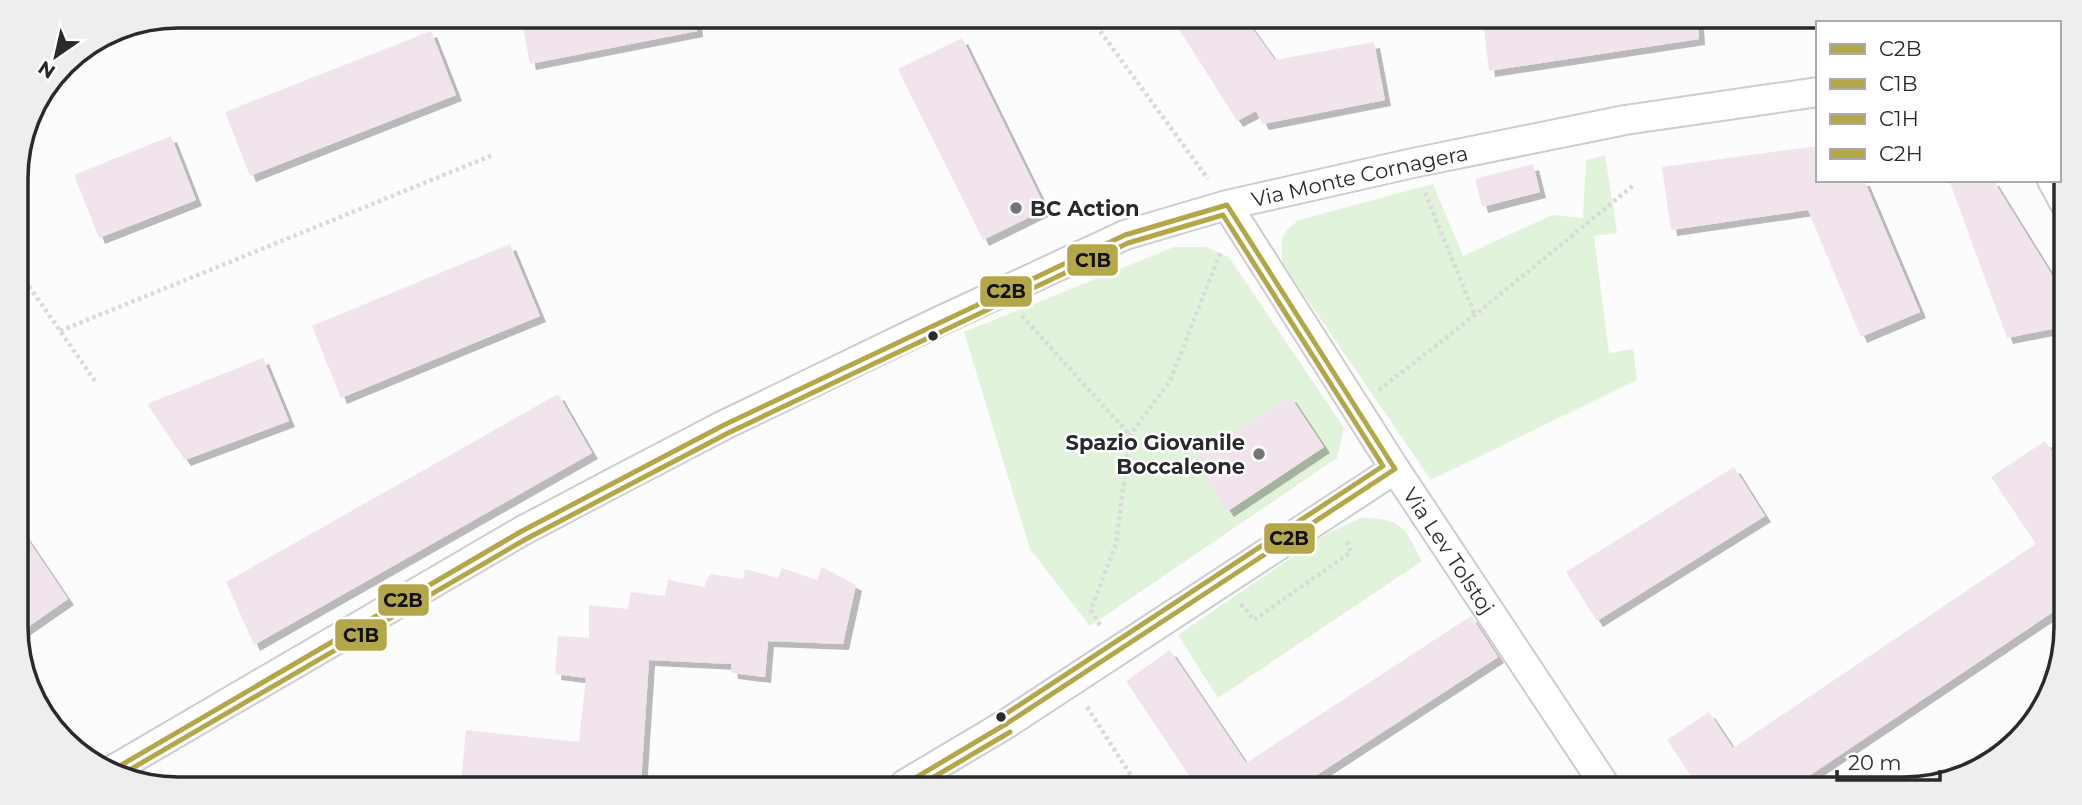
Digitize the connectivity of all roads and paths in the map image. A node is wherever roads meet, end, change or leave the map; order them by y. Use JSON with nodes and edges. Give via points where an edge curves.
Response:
{"nodes":[{"id":1,"x":1097,"y":28,"type":"edge"},
{"id":2,"x":1816,"y":92,"type":"edge"},
{"id":3,"x":493,"y":155,"type":"dead end"},
{"id":4,"x":1413,"y":163,"type":"junction"},
{"id":5,"x":1635,"y":184,"type":"dead end"},
{"id":6,"x":1227,"y":205,"type":"junction"},
{"id":7,"x":1231,"y":254,"type":"dead end"},
{"id":8,"x":28,"y":285,"type":"edge"},
{"id":9,"x":1000,"y":292,"type":"junction"},
{"id":10,"x":1475,"y":315,"type":"junction"},
{"id":11,"x":60,"y":331,"type":"junction"},
{"id":12,"x":95,"y":381,"type":"dead end"},
{"id":13,"x":1356,"y":408,"type":"junction"},
{"id":14,"x":1130,"y":435,"type":"junction"},
{"id":15,"x":1395,"y":469,"type":"junction"},
{"id":16,"x":1335,"y":508,"type":"junction"},
{"id":17,"x":1223,"y":582,"type":"junction"},
{"id":18,"x":1117,"y":651,"type":"junction"},
{"id":19,"x":1070,"y":681,"type":"junction"},
{"id":20,"x":121,"y":765,"type":"edge"},
{"id":21,"x":917,"y":777,"type":"edge"},
{"id":22,"x":1132,"y":777,"type":"edge"},
{"id":23,"x":1599,"y":777,"type":"edge"}],
"edges":[{"from":1,"to":6,"type":"path"},
{"from":2,"to":4,"type":"street","name":"Via Monte Cornagera","via":[[1625,120]]},
{"from":3,"to":11,"type":"path"},
{"from":4,"to":6,"type":"street","name":"Via Monte Cornagera"},
{"from":4,"to":10,"type":"path"},
{"from":5,"to":10,"type":"path"},
{"from":6,"to":9,"type":"street","name":"Via Monte Cornagera","via":[[1125,235]]},
{"from":6,"to":13,"type":"street","name":"Via Lev Tolstoj"},
{"from":7,"to":14,"type":"path","via":[[1223,245],[1170,381]]},
{"from":8,"to":11,"type":"path"},
{"from":9,"to":14,"type":"path"},
{"from":9,"to":20,"type":"street","name":"Via Monte Cornagera","via":[[724,425],[522,531]]},
{"from":10,"to":13,"type":"path"},
{"from":11,"to":12,"type":"path"},
{"from":13,"to":15,"type":"street","name":"Via Lev Tolstoj"},
{"from":14,"to":18,"type":"path","via":[[1116,544],[1091,610]]},
{"from":15,"to":16,"type":"street"},
{"from":15,"to":23,"type":"street","name":"Via Lev Tolstoj"},
{"from":16,"to":17,"type":"street"},
{"from":16,"to":17,"type":"path","via":[[1351,552],[1254,620]]},
{"from":17,"to":18,"type":"street"},
{"from":18,"to":19,"type":"street"},
{"from":19,"to":21,"type":"street"},
{"from":19,"to":22,"type":"path"}]}
